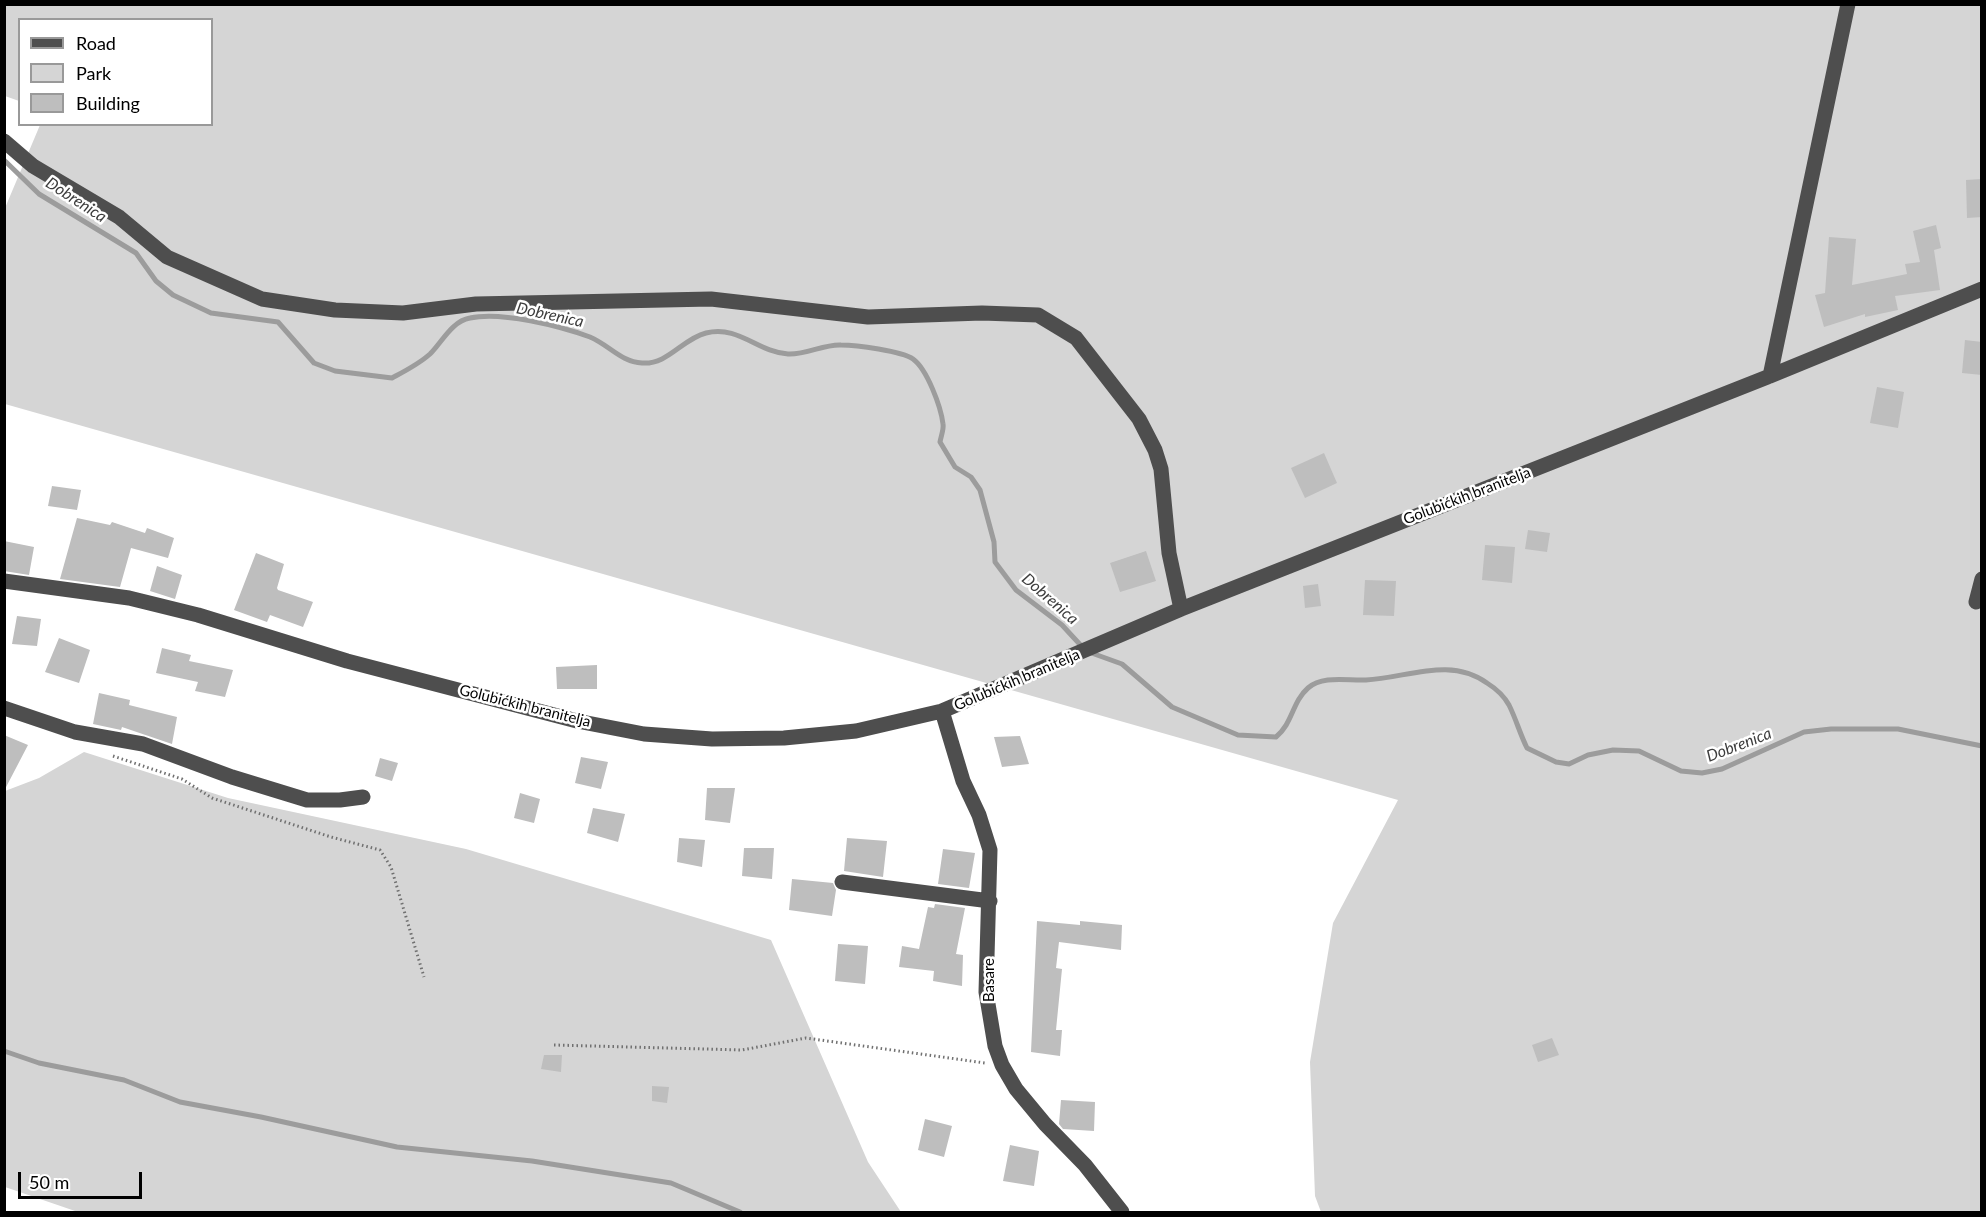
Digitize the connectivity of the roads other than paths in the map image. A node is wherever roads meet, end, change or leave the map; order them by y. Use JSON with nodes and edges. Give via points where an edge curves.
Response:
{"nodes":[{"id":1,"x":1848,"y":4,"type":"edge"},
{"id":2,"x":4,"y":141,"type":"edge"},
{"id":3,"x":1982,"y":289,"type":"edge"},
{"id":4,"x":1770,"y":376,"type":"junction"},
{"id":5,"x":1982,"y":579,"type":"edge"},
{"id":6,"x":4,"y":581,"type":"edge"},
{"id":7,"x":1976,"y":602,"type":"dead end"},
{"id":8,"x":1181,"y":609,"type":"junction"},
{"id":9,"x":4,"y":708,"type":"edge"},
{"id":10,"x":942,"y":711,"type":"junction"},
{"id":11,"x":363,"y":797,"type":"dead end"},
{"id":12,"x":842,"y":882,"type":"dead end"},
{"id":13,"x":990,"y":901,"type":"junction"},
{"id":14,"x":1122,"y":1212,"type":"edge"}],
"edges":[{"from":1,"to":4,"type":"street"},
{"from":2,"to":8,"type":"street","via":[[33,166],[119,217],[167,257],[262,299],[335,310],[403,313],[476,304],[711,299],[868,317],[1038,315],[1076,338],[1139,419],[1155,450]]},
{"from":3,"to":4,"type":"street","name":"Golubićkih branitelja"},
{"from":4,"to":8,"type":"street","name":"Golubićkih branitelja"},
{"from":5,"to":7,"type":"street"},
{"from":6,"to":10,"type":"street","name":"Golubićkih branitelja","via":[[129,598],[358,664],[577,721],[644,734],[712,739],[784,738],[856,731]]},
{"from":8,"to":10,"type":"street","name":"Golubićkih branitelja"},
{"from":9,"to":11,"type":"street","via":[[75,732],[143,744],[307,800]]},
{"from":10,"to":13,"type":"street","name":"Basare","via":[[990,850]]},
{"from":12,"to":13,"type":"street"},
{"from":13,"to":14,"type":"street","name":"Basare","via":[[986,992],[1002,1065],[1016,1089]]}]}
